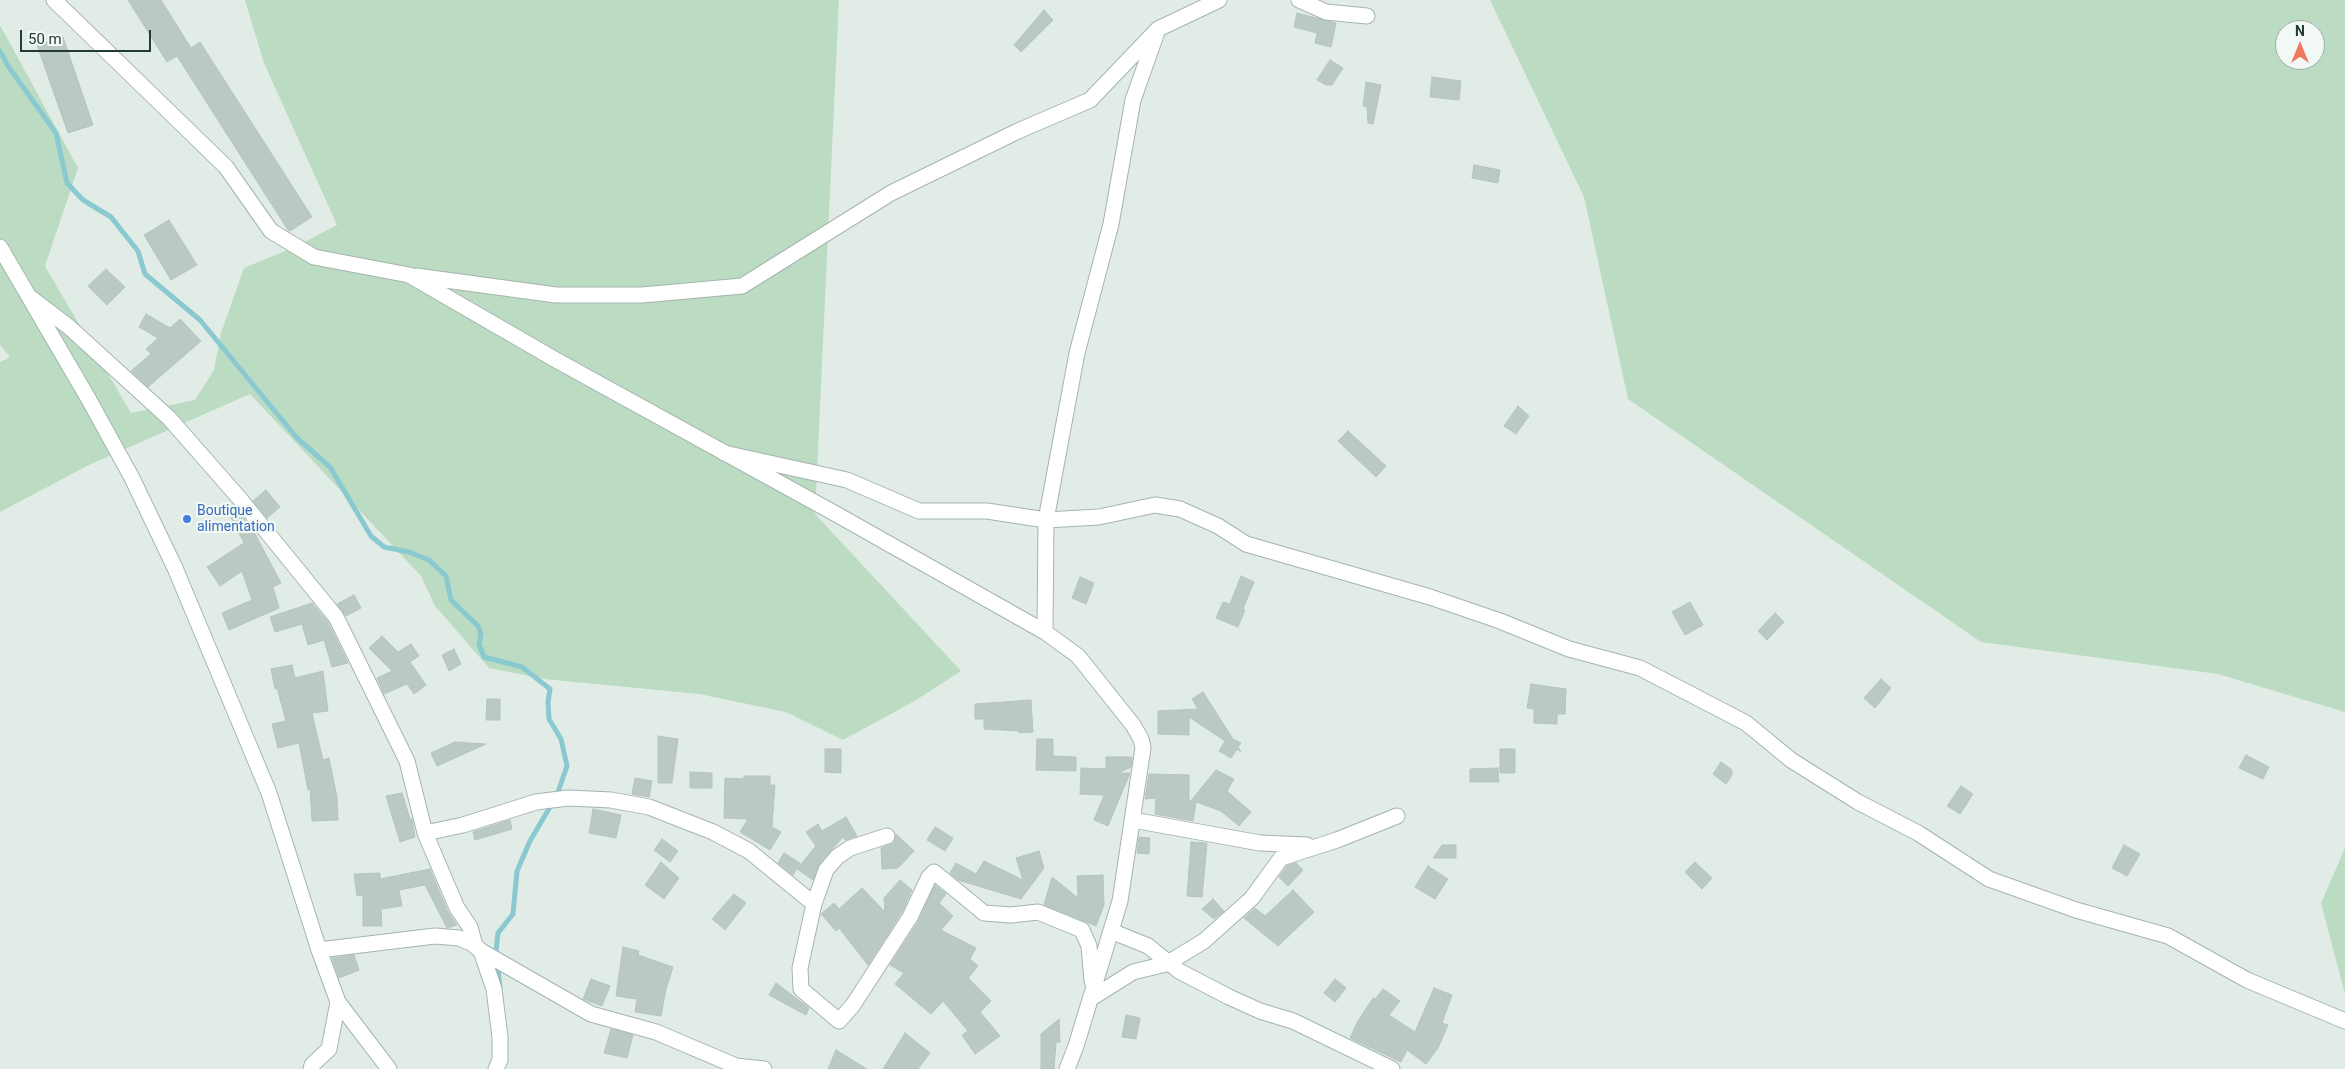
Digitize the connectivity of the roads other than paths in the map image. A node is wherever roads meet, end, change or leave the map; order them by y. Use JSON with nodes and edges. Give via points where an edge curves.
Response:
{"nodes":[{"id":1,"x":54,"y":0,"type":"edge"},
{"id":2,"x":1219,"y":0,"type":"edge"},
{"id":3,"x":1299,"y":0,"type":"edge"},
{"id":4,"x":1367,"y":16,"type":"dead end"},
{"id":5,"x":1158,"y":29,"type":"junction"},
{"id":6,"x":0,"y":247,"type":"edge"},
{"id":7,"x":409,"y":275,"type":"junction"},
{"id":8,"x":30,"y":298,"type":"junction"},
{"id":9,"x":724,"y":453,"type":"junction"},
{"id":10,"x":1046,"y":520,"type":"junction"},
{"id":11,"x":1045,"y":632,"type":"junction"},
{"id":12,"x":1397,"y":816,"type":"dead end"},
{"id":13,"x":1133,"y":820,"type":"junction"},
{"id":14,"x":425,"y":833,"type":"junction"},
{"id":15,"x":887,"y":836,"type":"dead end"},
{"id":16,"x":1337,"y":840,"type":"junction"},
{"id":17,"x":814,"y":904,"type":"junction"},
{"id":18,"x":1111,"y":931,"type":"junction"},
{"id":19,"x":478,"y":948,"type":"junction"},
{"id":20,"x":319,"y":950,"type":"junction"},
{"id":21,"x":1169,"y":962,"type":"junction"},
{"id":22,"x":1090,"y":999,"type":"junction"},
{"id":23,"x":338,"y":1002,"type":"junction"},
{"id":24,"x":2345,"y":1021,"type":"edge"},
{"id":25,"x":311,"y":1069,"type":"edge"},
{"id":26,"x":389,"y":1069,"type":"edge"},
{"id":27,"x":496,"y":1069,"type":"edge"},
{"id":28,"x":764,"y":1069,"type":"edge"},
{"id":29,"x":1067,"y":1069,"type":"edge"},
{"id":30,"x":1392,"y":1069,"type":"edge"}],
"edges":[{"from":1,"to":7,"type":"street","via":[[226,167],[271,231],[314,257]]},
{"from":2,"to":5,"type":"street"},
{"from":3,"to":4,"type":"street","via":[[1326,12]]},
{"from":5,"to":7,"type":"street","via":[[1090,100],[891,193],[742,286],[642,295],[556,295]]},
{"from":5,"to":10,"type":"street","via":[[1133,100],[1111,224],[1077,354]]},
{"from":6,"to":8,"type":"street"},
{"from":7,"to":9,"type":"street"},
{"from":8,"to":14,"type":"street","via":[[69,327],[169,418],[336,617],[407,761]]},
{"from":8,"to":20,"type":"street","via":[[127,470],[175,568],[269,792]]},
{"from":9,"to":10,"type":"street","via":[[847,480],[919,511],[987,511]]},
{"from":9,"to":11,"type":"street"},
{"from":10,"to":11,"type":"street"},
{"from":10,"to":24,"type":"street","via":[[1099,517],[1155,505],[1180,509],[1218,526],[1246,544],[1430,597],[1569,649],[1640,668],[1746,723],[1791,760],[1858,802],[1918,833],[1989,879],[2076,910],[2168,936],[2247,980]]},
{"from":11,"to":13,"type":"street","via":[[1078,656],[1141,739],[1143,748]]},
{"from":12,"to":16,"type":"street"},
{"from":13,"to":16,"type":"street","via":[[1260,843],[1300,846]]},
{"from":13,"to":18,"type":"street","via":[[1120,901]]},
{"from":14,"to":17,"type":"street","via":[[463,825],[536,802],[568,798],[611,800],[649,807],[713,832],[749,851]]},
{"from":14,"to":19,"type":"street"},
{"from":15,"to":17,"type":"street","via":[[850,848],[837,857],[826,870]]},
{"from":16,"to":21,"type":"street","via":[[1281,858],[1252,898],[1222,927]]},
{"from":17,"to":22,"type":"street","via":[[800,968],[801,989],[839,1021],[910,918],[934,872],[984,913],[1038,912],[1082,930],[1089,946],[1093,974]]},
{"from":18,"to":21,"type":"street","via":[[1148,946]]},
{"from":18,"to":22,"type":"street"},
{"from":19,"to":20,"type":"street","via":[[459,938],[435,936]]},
{"from":19,"to":27,"type":"street","via":[[494,989],[500,1037],[500,1060]]},
{"from":19,"to":28,"type":"street","via":[[591,1014],[656,1032],[736,1066]]},
{"from":20,"to":23,"type":"street"},
{"from":21,"to":22,"type":"street","via":[[1133,972]]},
{"from":21,"to":30,"type":"street","via":[[1179,971],[1229,997],[1293,1021]]},
{"from":22,"to":29,"type":"street"},
{"from":23,"to":25,"type":"street","via":[[329,1049]]},
{"from":23,"to":26,"type":"street"}]}
